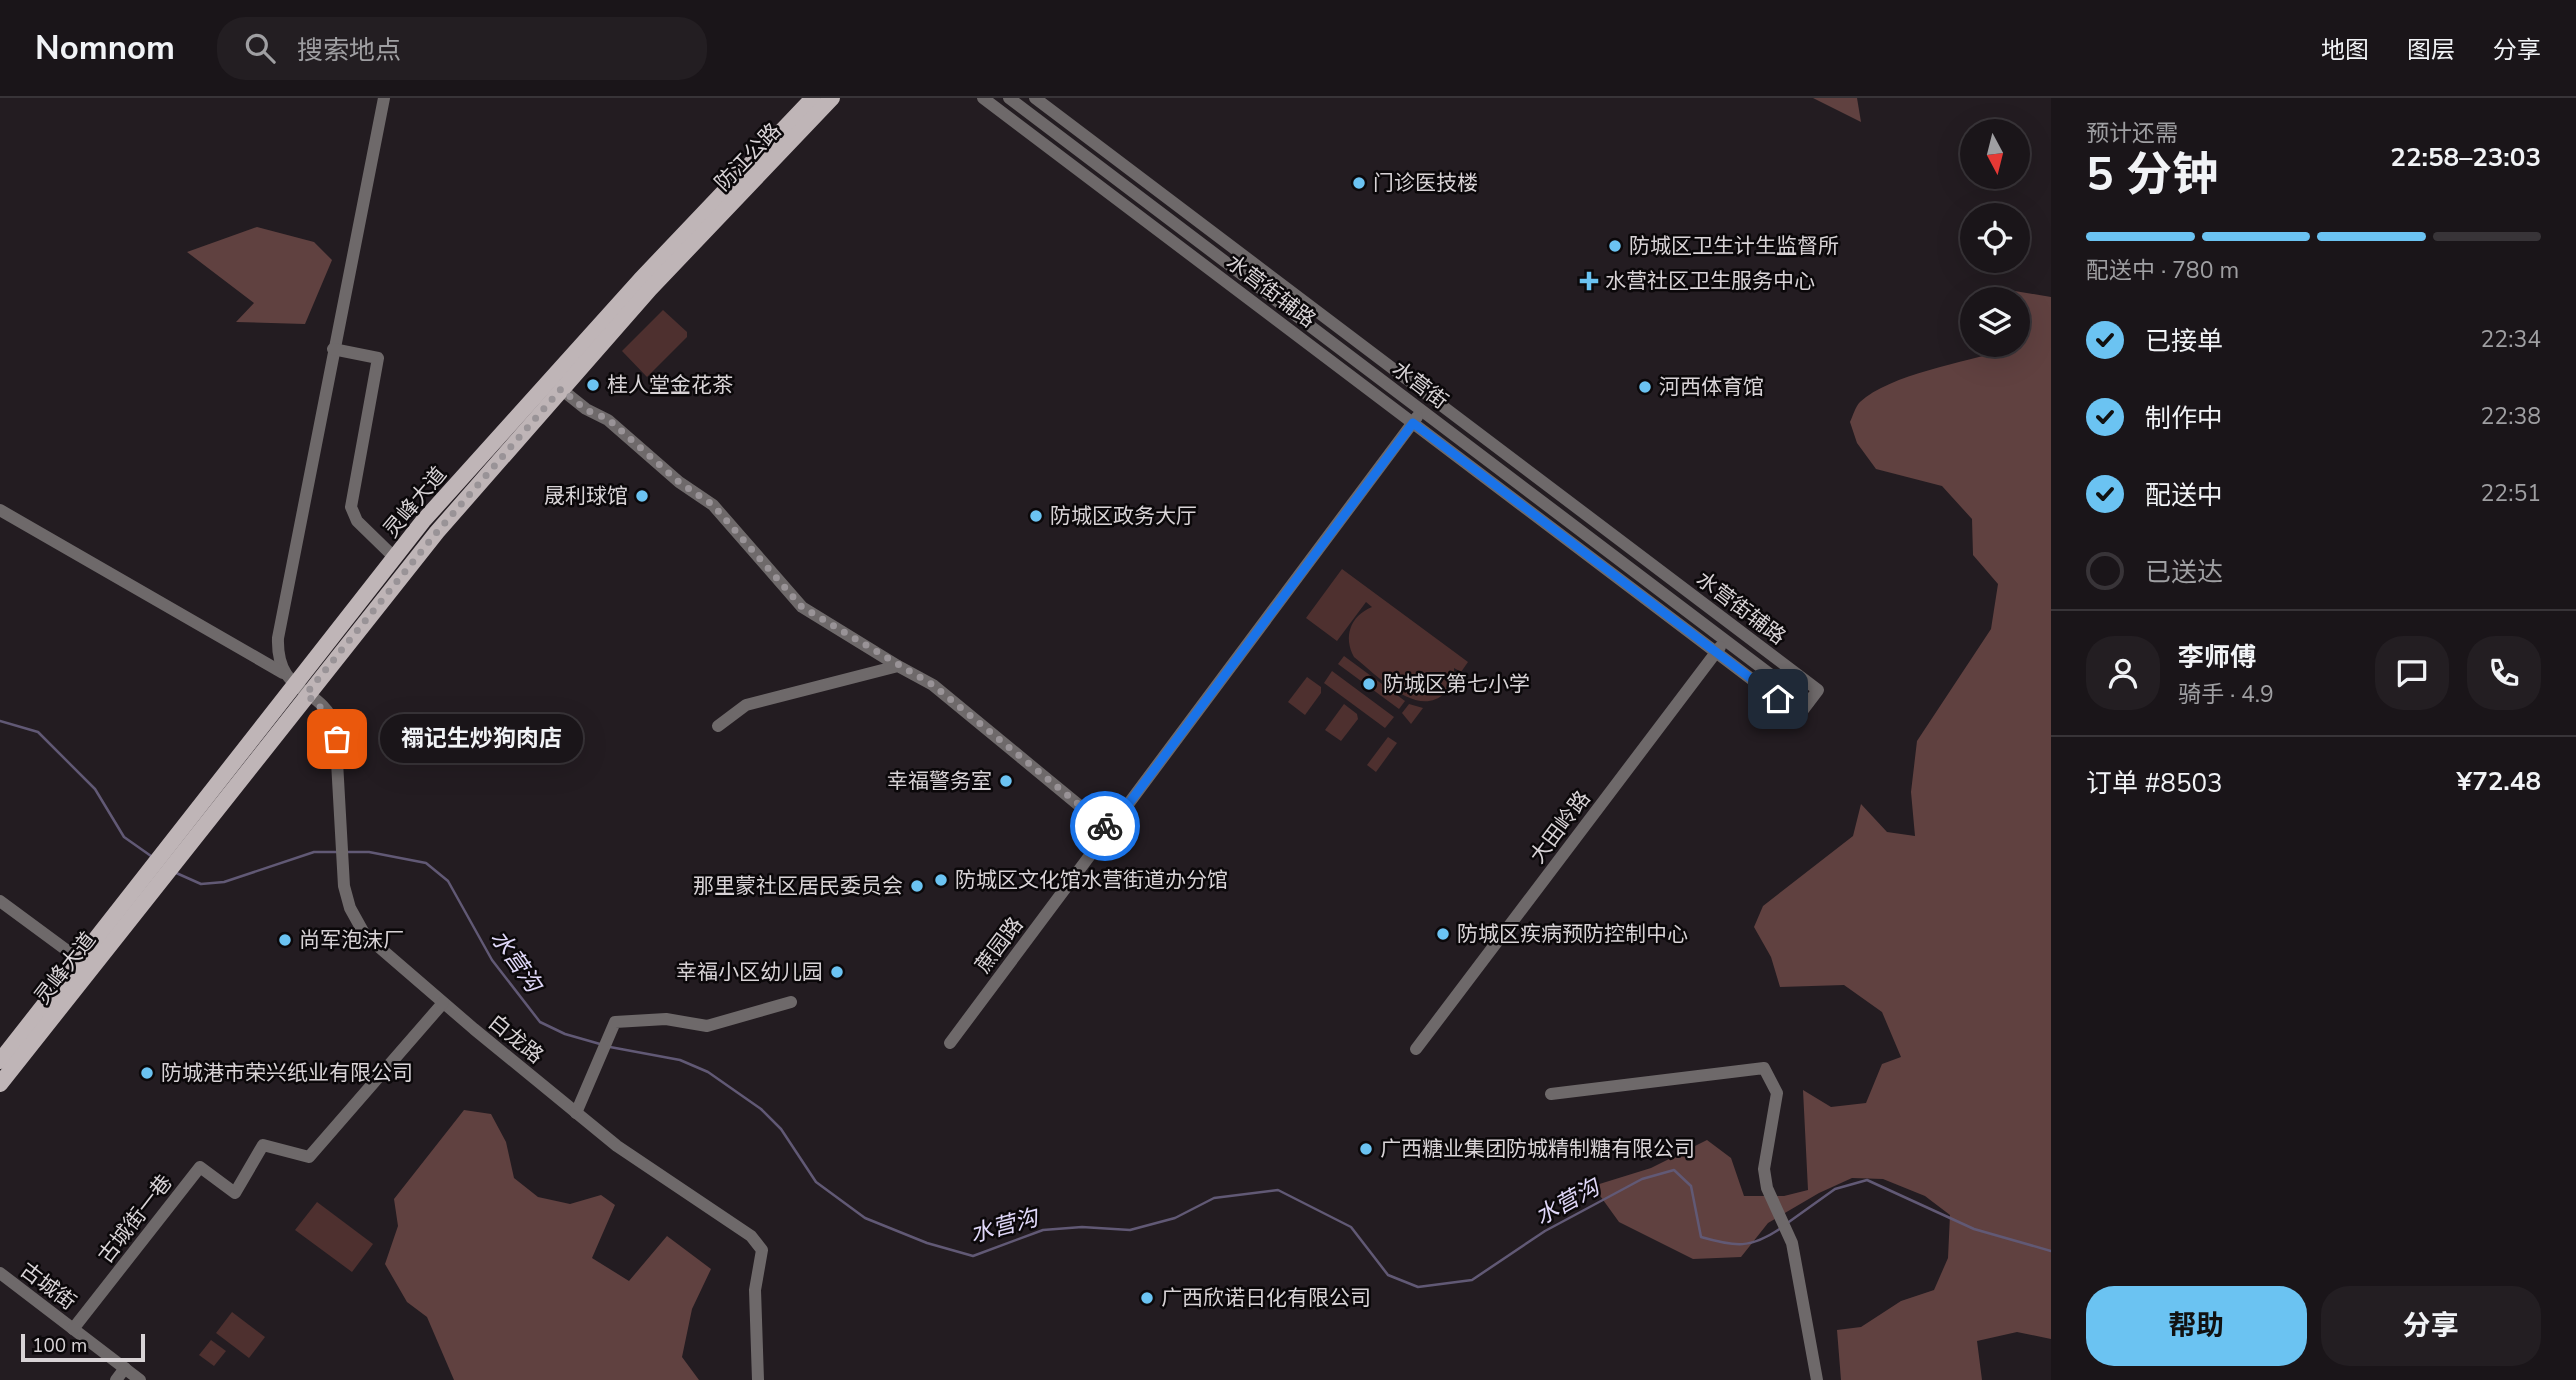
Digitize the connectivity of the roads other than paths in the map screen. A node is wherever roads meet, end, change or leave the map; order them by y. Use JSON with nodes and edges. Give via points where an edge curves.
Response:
{"nodes":[{"id":1,"x":384,"y":98,"type":"edge"},
{"id":2,"x":813,"y":98,"type":"edge"},
{"id":3,"x":832,"y":98,"type":"edge"},
{"id":4,"x":983,"y":98,"type":"edge"},
{"id":5,"x":1009,"y":98,"type":"edge"},
{"id":6,"x":1035,"y":98,"type":"edge"},
{"id":7,"x":718,"y":209,"type":"junction"},
{"id":8,"x":333,"y":349,"type":"junction"},
{"id":9,"x":561,"y":389,"type":"junction"},
{"id":10,"x":1431,"y":398,"type":"junction"},
{"id":11,"x":1422,"y":410,"type":"junction"},
{"id":12,"x":1413,"y":423,"type":"junction"},
{"id":13,"x":0,"y":510,"type":"edge"},
{"id":14,"x":395,"y":558,"type":"junction"},
{"id":15,"x":1735,"y":628,"type":"junction"},
{"id":16,"x":1725,"y":640,"type":"junction"},
{"id":17,"x":1716,"y":652,"type":"junction"},
{"id":18,"x":898,"y":666,"type":"junction"},
{"id":19,"x":295,"y":684,"type":"junction"},
{"id":20,"x":1808,"y":703,"type":"junction"},
{"id":21,"x":718,"y":726,"type":"dead end"},
{"id":22,"x":1109,"y":830,"type":"junction"},
{"id":23,"x":0,"y":901,"type":"edge"},
{"id":24,"x":85,"y":964,"type":"junction"},
{"id":25,"x":791,"y":1002,"type":"dead end"},
{"id":26,"x":443,"y":1003,"type":"junction"},
{"id":27,"x":950,"y":1043,"type":"dead end"},
{"id":28,"x":1416,"y":1049,"type":"dead end"},
{"id":29,"x":0,"y":1061,"type":"edge"},
{"id":30,"x":0,"y":1084,"type":"edge"},
{"id":31,"x":1551,"y":1094,"type":"dead end"},
{"id":32,"x":576,"y":1112,"type":"junction"},
{"id":33,"x":0,"y":1273,"type":"edge"},
{"id":34,"x":73,"y":1329,"type":"junction"},
{"id":35,"x":125,"y":1368,"type":"junction"},
{"id":36,"x":116,"y":1380,"type":"edge"},
{"id":37,"x":140,"y":1380,"type":"edge"},
{"id":38,"x":758,"y":1380,"type":"edge"},
{"id":39,"x":1817,"y":1380,"type":"edge"}],
"edges":[{"from":1,"to":8,"type":"street"},
{"from":2,"to":7,"type":"main road","name":"防江公路"},
{"from":3,"to":7,"type":"main road","name":"防江公路"},
{"from":4,"to":12,"type":"street","name":"水营街辅路"},
{"from":5,"to":11,"type":"street","name":"水营街"},
{"from":6,"to":10,"type":"street","name":"水营街辅路"},
{"from":7,"to":9,"type":"main road","name":"灵峰大道"},
{"from":7,"to":14,"type":"main road","name":"灵峰大道","via":[[541,390]]},
{"from":8,"to":14,"type":"street","via":[[378,358],[351,507],[356,521]]},
{"from":8,"to":19,"type":"street","via":[[278,638],[277,657]]},
{"from":9,"to":18,"type":"street","via":[[586,410],[608,419],[679,482],[713,505],[802,607]]},
{"from":9,"to":19,"type":"main road","name":"灵峰大道","via":[[437,532]]},
{"from":10,"to":11,"type":"street","name":"蔗园路"},
{"from":10,"to":15,"type":"street","name":"水营街辅路"},
{"from":11,"to":12,"type":"street","name":"蔗园路"},
{"from":11,"to":16,"type":"street","name":"水营街"},
{"from":12,"to":17,"type":"street","name":"水营街辅路"},
{"from":12,"to":22,"type":"street","name":"蔗园路"},
{"from":13,"to":19,"type":"street","name":"白龙路"},
{"from":14,"to":19,"type":"main road","name":"灵峰大道"},
{"from":15,"to":16,"type":"street","name":"大田岭路"},
{"from":15,"to":20,"type":"street","name":"水营街辅路","via":[[1818,690]]},
{"from":16,"to":17,"type":"street","name":"大田岭路"},
{"from":16,"to":20,"type":"street","name":"水营街"},
{"from":17,"to":20,"type":"street","name":"水营街辅路","via":[[1799,715]]},
{"from":17,"to":28,"type":"street","name":"大田岭路"},
{"from":18,"to":21,"type":"street","via":[[746,705]]},
{"from":18,"to":22,"type":"street","via":[[933,685]]},
{"from":19,"to":24,"type":"main road","name":"灵峰大道"},
{"from":19,"to":26,"type":"street","name":"白龙路","via":[[328,711],[335,726],[339,841],[350,908],[365,935]]},
{"from":22,"to":27,"type":"street","name":"蔗园路"},
{"from":23,"to":24,"type":"street"},
{"from":24,"to":29,"type":"main road","name":"灵峰大道"},
{"from":24,"to":30,"type":"main road","name":"灵峰大道"},
{"from":25,"to":32,"type":"street","via":[[706,1026],[666,1020],[615,1022]]},
{"from":26,"to":32,"type":"street","name":"白龙路"},
{"from":26,"to":34,"type":"street","name":"古城街一巷","via":[[309,1157],[263,1145],[235,1194],[200,1167]]},
{"from":31,"to":39,"type":"street","via":[[1764,1069],[1777,1093],[1764,1170],[1767,1188],[1792,1243]]},
{"from":32,"to":38,"type":"street","name":"白龙路","via":[[617,1146],[751,1236],[762,1250],[755,1290]]},
{"from":33,"to":34,"type":"street","name":"古城街"},
{"from":34,"to":35,"type":"street","name":"古城街"},
{"from":35,"to":36,"type":"street"},
{"from":35,"to":37,"type":"street","name":"古城街"}]}
